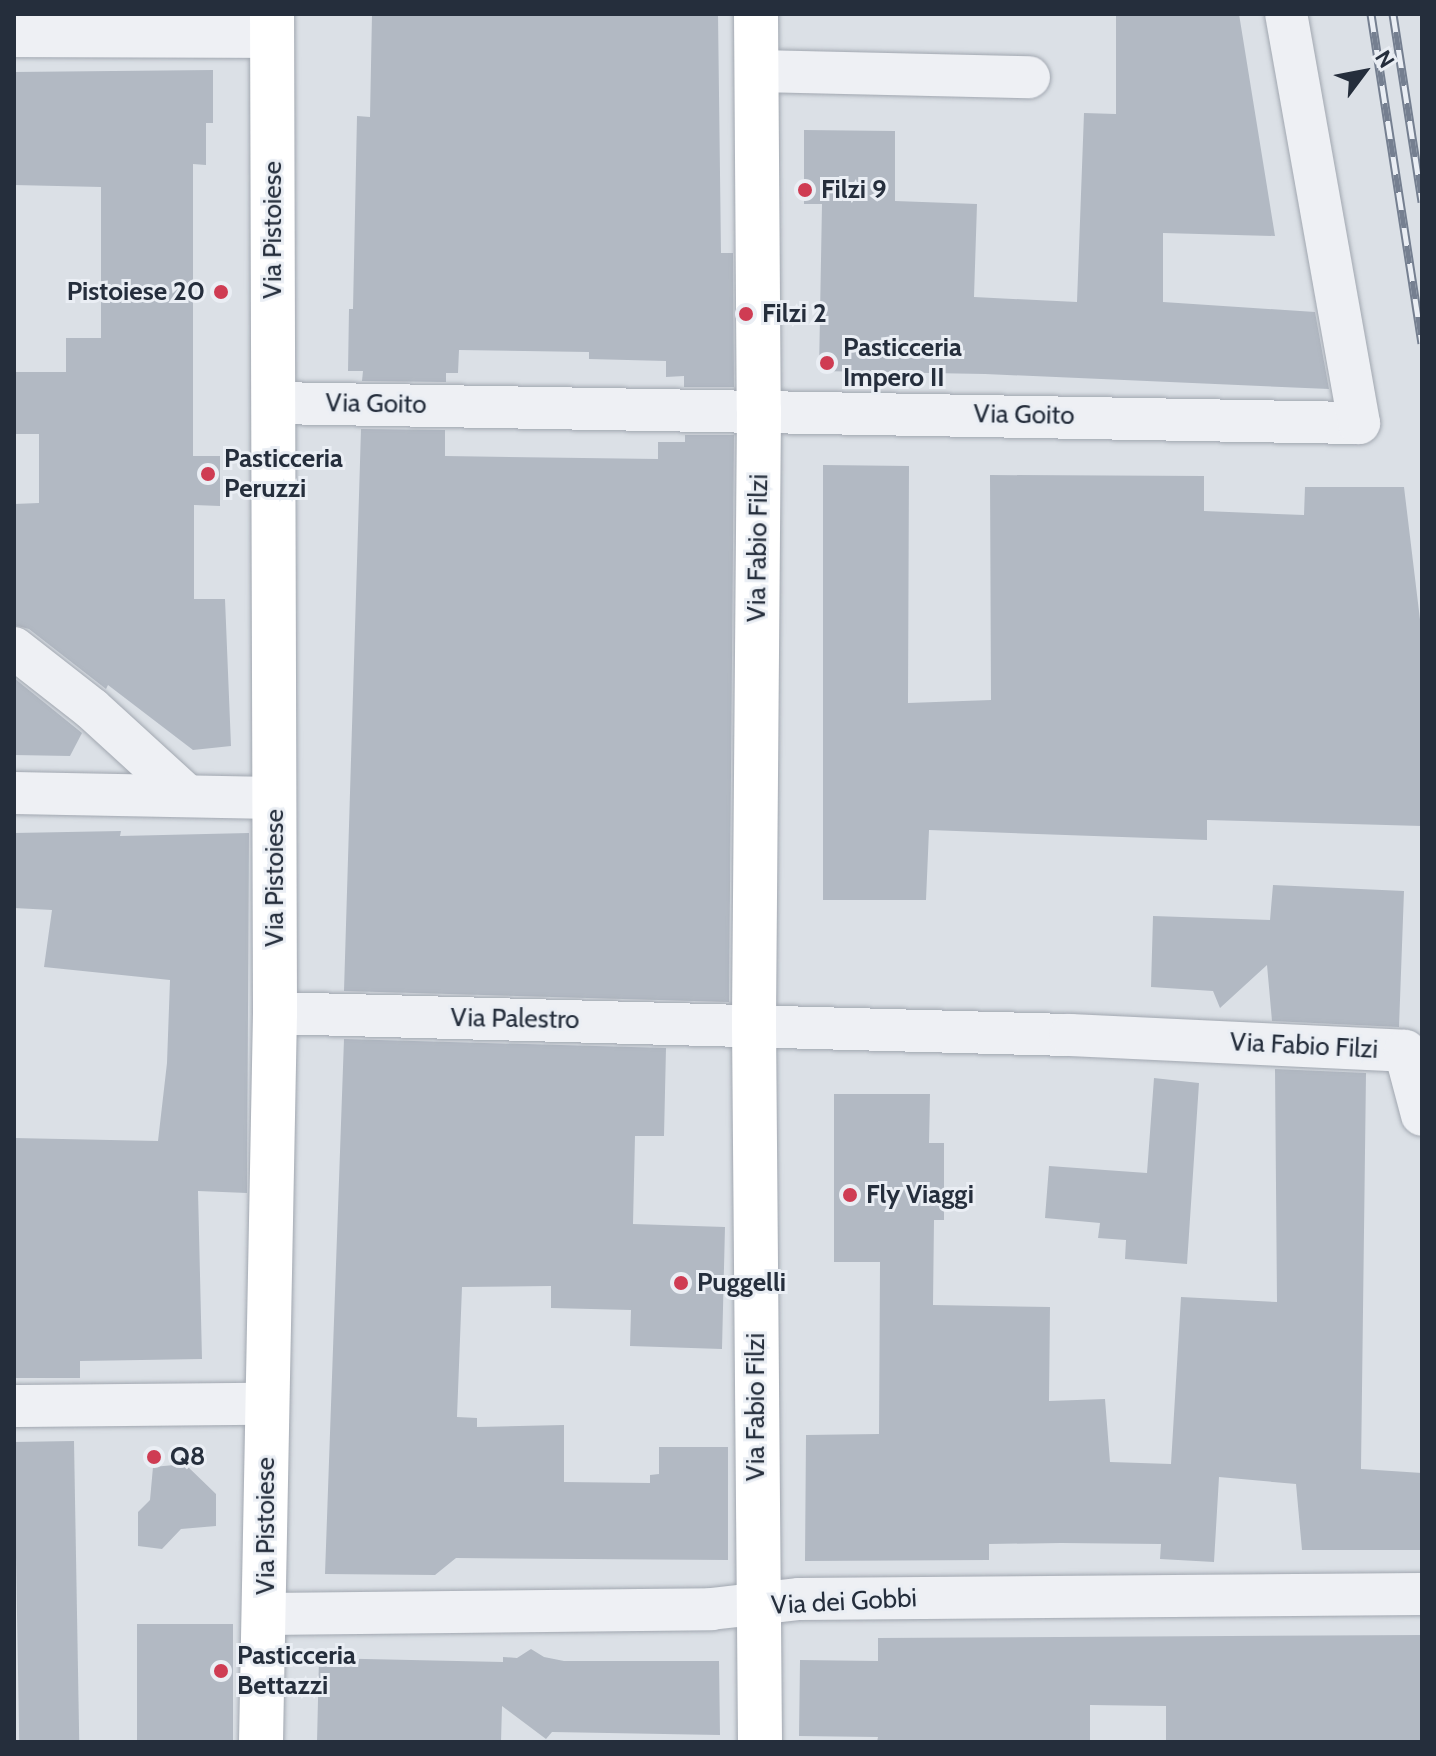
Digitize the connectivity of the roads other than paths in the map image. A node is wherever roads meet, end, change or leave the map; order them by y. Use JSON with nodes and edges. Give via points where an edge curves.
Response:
{"nodes":[{"id":1,"x":756,"y":14,"type":"edge"},
{"id":2,"x":1286,"y":14,"type":"edge"},
{"id":3,"x":272,"y":25,"type":"edge"},
{"id":4,"x":14,"y":36,"type":"edge"},
{"id":5,"x":757,"y":71,"type":"junction"},
{"id":6,"x":1029,"y":77,"type":"dead end"},
{"id":7,"x":274,"y":403,"type":"junction"},
{"id":8,"x":759,"y":410,"type":"junction"},
{"id":9,"x":14,"y":648,"type":"edge"},
{"id":10,"x":14,"y":793,"type":"edge"},
{"id":11,"x":185,"y":794,"type":"junction"},
{"id":12,"x":274,"y":798,"type":"junction"},
{"id":13,"x":275,"y":1013,"type":"junction"},
{"id":14,"x":754,"y":1025,"type":"junction"},
{"id":15,"x":1422,"y":1115,"type":"edge"},
{"id":16,"x":266,"y":1404,"type":"junction"},
{"id":17,"x":14,"y":1406,"type":"edge"},
{"id":18,"x":1422,"y":1594,"type":"edge"},
{"id":19,"x":757,"y":1606,"type":"junction"},
{"id":20,"x":266,"y":1614,"type":"junction"},
{"id":21,"x":261,"y":1742,"type":"edge"},
{"id":22,"x":760,"y":1742,"type":"edge"}],
"edges":[{"from":1,"to":5,"type":"street","name":"Via Fabio Filzi"},
{"from":2,"to":8,"type":"street","name":"Via Goito","via":[[1359,423]]},
{"from":3,"to":4,"type":"street"},
{"from":3,"to":7,"type":"street","name":"Via Pistoiese"},
{"from":5,"to":6,"type":"street"},
{"from":5,"to":8,"type":"street","name":"Via Fabio Filzi"},
{"from":7,"to":8,"type":"street","name":"Via Goito"},
{"from":7,"to":12,"type":"street","name":"Via Pistoiese"},
{"from":8,"to":14,"type":"street","name":"Via Fabio Filzi"},
{"from":9,"to":11,"type":"street","via":[[92,709]]},
{"from":10,"to":11,"type":"street"},
{"from":11,"to":12,"type":"street"},
{"from":12,"to":13,"type":"street","name":"Via Pistoiese"},
{"from":13,"to":14,"type":"street","name":"Via Palestro"},
{"from":13,"to":16,"type":"street","name":"Via Pistoiese"},
{"from":14,"to":15,"type":"street","name":"Via Fabio Filzi","via":[[1405,1051]]},
{"from":14,"to":19,"type":"street","name":"Via Fabio Filzi"},
{"from":16,"to":17,"type":"street"},
{"from":16,"to":20,"type":"street","name":"Via Pistoiese"},
{"from":18,"to":19,"type":"street","name":"Via dei Gobbi","via":[[799,1599]]},
{"from":19,"to":20,"type":"street","name":"Via dei Gobbi"},
{"from":19,"to":22,"type":"street","name":"Via Fabio Filzi"},
{"from":20,"to":21,"type":"street","name":"Via Pistoiese"}]}
